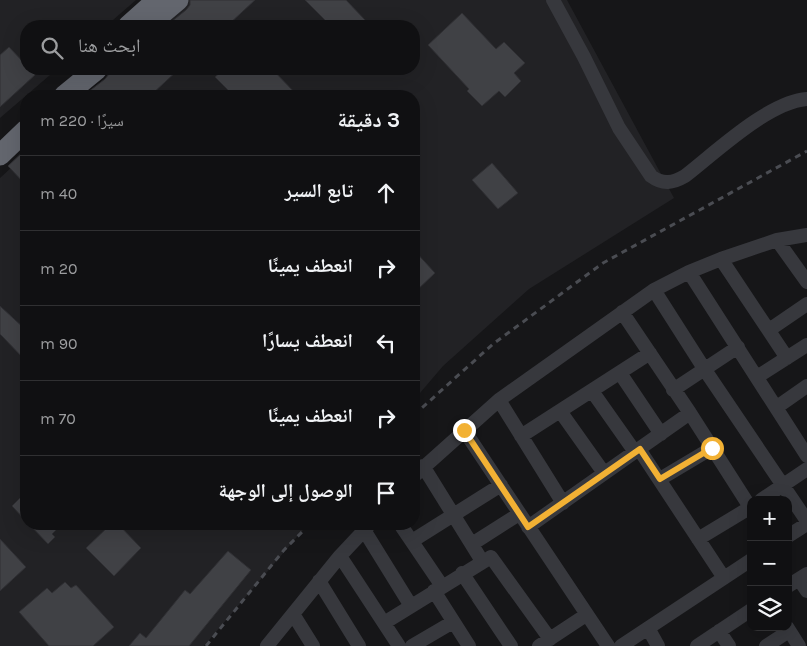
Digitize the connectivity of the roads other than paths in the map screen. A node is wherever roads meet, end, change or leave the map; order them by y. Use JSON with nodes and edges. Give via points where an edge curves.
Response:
{"nodes":[{"id":1,"x":157,"y":0,"type":"edge"},
{"id":2,"x":178,"y":0,"type":"edge"},
{"id":3,"x":553,"y":0,"type":"edge"},
{"id":4,"x":135,"y":20,"type":"edge"},
{"id":5,"x":154,"y":20,"type":"edge"},
{"id":6,"x":73,"y":75,"type":"edge"},
{"id":7,"x":90,"y":75,"type":"edge"},
{"id":8,"x":56,"y":90,"type":"edge"},
{"id":9,"x":71,"y":90,"type":"edge"},
{"id":10,"x":807,"y":99,"type":"edge"},
{"id":11,"x":20,"y":122,"type":"edge"},
{"id":12,"x":20,"y":136,"type":"edge"},
{"id":13,"x":0,"y":140,"type":"edge"},
{"id":14,"x":0,"y":155,"type":"edge"},
{"id":15,"x":807,"y":236,"type":"edge"},
{"id":16,"x":777,"y":240,"type":"junction"},
{"id":17,"x":721,"y":259,"type":"junction"},
{"id":18,"x":690,"y":272,"type":"junction"},
{"id":19,"x":807,"y":282,"type":"edge"},
{"id":20,"x":654,"y":290,"type":"junction"},
{"id":21,"x":807,"y":304,"type":"edge"},
{"id":22,"x":622,"y":312,"type":"junction"},
{"id":23,"x":769,"y":330,"type":"junction"},
{"id":24,"x":807,"y":345,"type":"edge"},
{"id":25,"x":738,"y":347,"type":"junction"},
{"id":26,"x":650,"y":353,"type":"junction"},
{"id":27,"x":787,"y":358,"type":"junction"},
{"id":28,"x":705,"y":370,"type":"junction"},
{"id":29,"x":620,"y":373,"type":"junction"},
{"id":30,"x":758,"y":377,"type":"junction"},
{"id":31,"x":807,"y":386,"type":"edge"},
{"id":32,"x":673,"y":390,"type":"junction"},
{"id":33,"x":592,"y":391,"type":"junction"},
{"id":34,"x":499,"y":400,"type":"junction"},
{"id":35,"x":777,"y":407,"type":"junction"},
{"id":36,"x":560,"y":411,"type":"junction"},
{"id":37,"x":690,"y":413,"type":"junction"},
{"id":38,"x":464,"y":430,"type":"junction"},
{"id":39,"x":661,"y":434,"type":"junction"},
{"id":40,"x":521,"y":436,"type":"junction"},
{"id":41,"x":712,"y":448,"type":"junction"},
{"id":42,"x":637,"y":451,"type":"junction"},
{"id":43,"x":807,"y":456,"type":"edge"},
{"id":44,"x":420,"y":469,"type":"edge"},
{"id":45,"x":807,"y":469,"type":"edge"},
{"id":46,"x":420,"y":473,"type":"edge"},
{"id":47,"x":604,"y":474,"type":"junction"},
{"id":48,"x":660,"y":479,"type":"junction"},
{"id":49,"x":501,"y":484,"type":"junction"},
{"id":50,"x":783,"y":485,"type":"junction"},
{"id":51,"x":767,"y":496,"type":"edge"},
{"id":52,"x":747,"y":502,"type":"edge"},
{"id":53,"x":563,"y":503,"type":"junction"},
{"id":54,"x":747,"y":509,"type":"edge"},
{"id":55,"x":519,"y":514,"type":"junction"},
{"id":56,"x":454,"y":515,"type":"junction"},
{"id":57,"x":807,"y":523,"type":"edge"},
{"id":58,"x":528,"y":527,"type":"junction"},
{"id":59,"x":364,"y":530,"type":"edge"},
{"id":60,"x":369,"y":530,"type":"edge"},
{"id":61,"x":404,"y":530,"type":"edge"},
{"id":62,"x":792,"y":533,"type":"edge"},
{"id":63,"x":698,"y":538,"type":"junction"},
{"id":64,"x":412,"y":542,"type":"junction"},
{"id":65,"x":472,"y":544,"type":"junction"},
{"id":66,"x":340,"y":556,"type":"junction"},
{"id":67,"x":482,"y":561,"type":"junction"},
{"id":68,"x":747,"y":563,"type":"edge"},
{"id":69,"x":462,"y":573,"type":"junction"},
{"id":70,"x":724,"y":578,"type":"junction"},
{"id":71,"x":798,"y":579,"type":"edge"},
{"id":72,"x":318,"y":581,"type":"junction"},
{"id":73,"x":438,"y":589,"type":"junction"},
{"id":74,"x":807,"y":592,"type":"edge"},
{"id":75,"x":411,"y":606,"type":"junction"},
{"id":76,"x":747,"y":613,"type":"edge"},
{"id":77,"x":293,"y":614,"type":"junction"},
{"id":78,"x":586,"y":615,"type":"junction"},
{"id":79,"x":453,"y":622,"type":"junction"},
{"id":80,"x":384,"y":623,"type":"junction"},
{"id":81,"x":648,"y":628,"type":"junction"},
{"id":82,"x":719,"y":631,"type":"junction"},
{"id":83,"x":785,"y":631,"type":"edge"},
{"id":84,"x":789,"y":631,"type":"edge"},
{"id":85,"x":544,"y":642,"type":"edge"},
{"id":86,"x":267,"y":646,"type":"edge"},
{"id":87,"x":313,"y":646,"type":"edge"},
{"id":88,"x":359,"y":646,"type":"edge"},
{"id":89,"x":399,"y":646,"type":"edge"},
{"id":90,"x":412,"y":646,"type":"edge"},
{"id":91,"x":469,"y":646,"type":"edge"},
{"id":92,"x":511,"y":646,"type":"edge"},
{"id":93,"x":608,"y":646,"type":"edge"},
{"id":94,"x":621,"y":646,"type":"edge"},
{"id":95,"x":658,"y":646,"type":"edge"},
{"id":96,"x":697,"y":646,"type":"edge"},
{"id":97,"x":729,"y":646,"type":"edge"},
{"id":98,"x":766,"y":646,"type":"edge"},
{"id":99,"x":799,"y":646,"type":"edge"}],
"edges":[{"from":1,"to":4,"type":"highway"},
{"from":2,"to":5,"type":"highway"},
{"from":3,"to":10,"type":"street","via":[[619,128],[656,180],[674,182],[771,110]]},
{"from":6,"to":8,"type":"highway"},
{"from":7,"to":9,"type":"highway"},
{"from":11,"to":13,"type":"highway"},
{"from":12,"to":14,"type":"highway"},
{"from":15,"to":16,"type":"street"},
{"from":16,"to":17,"type":"street"},
{"from":16,"to":19,"type":"street"},
{"from":17,"to":18,"type":"street"},
{"from":17,"to":23,"type":"street"},
{"from":18,"to":20,"type":"street"},
{"from":18,"to":25,"type":"street"},
{"from":20,"to":22,"type":"street"},
{"from":20,"to":28,"type":"street"},
{"from":21,"to":23,"type":"street"},
{"from":22,"to":26,"type":"street"},
{"from":22,"to":34,"type":"street"},
{"from":23,"to":27,"type":"street"},
{"from":24,"to":27,"type":"street"},
{"from":25,"to":28,"type":"street"},
{"from":25,"to":30,"type":"street"},
{"from":26,"to":29,"type":"street"},
{"from":26,"to":32,"type":"street"},
{"from":27,"to":30,"type":"street"},
{"from":28,"to":32,"type":"street"},
{"from":28,"to":50,"type":"street"},
{"from":29,"to":33,"type":"street"},
{"from":29,"to":39,"type":"street"},
{"from":30,"to":35,"type":"street"},
{"from":31,"to":35,"type":"street"},
{"from":32,"to":37,"type":"street"},
{"from":33,"to":36,"type":"street"},
{"from":33,"to":42,"type":"street"},
{"from":34,"to":38,"type":"street"},
{"from":34,"to":40,"type":"street"},
{"from":35,"to":43,"type":"street"},
{"from":36,"to":40,"type":"street"},
{"from":36,"to":47,"type":"street"},
{"from":37,"to":39,"type":"street"},
{"from":37,"to":41,"type":"street"},
{"from":38,"to":44,"type":"street"},
{"from":38,"to":49,"type":"street"},
{"from":39,"to":42,"type":"street"},
{"from":40,"to":53,"type":"street"},
{"from":41,"to":48,"type":"street"},
{"from":41,"to":52,"type":"street"},
{"from":42,"to":47,"type":"street"},
{"from":42,"to":48,"type":"street"},
{"from":45,"to":50,"type":"street"},
{"from":46,"to":56,"type":"street"},
{"from":47,"to":53,"type":"street"},
{"from":48,"to":63,"type":"street"},
{"from":49,"to":55,"type":"street"},
{"from":49,"to":56,"type":"street"},
{"from":50,"to":51,"type":"street"},
{"from":50,"to":57,"type":"street"},
{"from":53,"to":58,"type":"street"},
{"from":54,"to":63,"type":"street"},
{"from":55,"to":58,"type":"street"},
{"from":55,"to":65,"type":"street"},
{"from":56,"to":64,"type":"street"},
{"from":56,"to":65,"type":"street"},
{"from":57,"to":62,"type":"street"},
{"from":58,"to":78,"type":"street"},
{"from":59,"to":66,"type":"street"},
{"from":60,"to":75,"type":"street"},
{"from":61,"to":64,"type":"street"},
{"from":63,"to":70,"type":"street"},
{"from":64,"to":73,"type":"street"},
{"from":65,"to":67,"type":"street"},
{"from":66,"to":72,"type":"street"},
{"from":66,"to":80,"type":"street"},
{"from":67,"to":69,"type":"street"},
{"from":67,"to":85,"type":"street","via":[[494,559]]},
{"from":68,"to":70,"type":"street"},
{"from":69,"to":73,"type":"street"},
{"from":69,"to":92,"type":"street"},
{"from":70,"to":81,"type":"street"},
{"from":71,"to":74,"type":"street"},
{"from":72,"to":77,"type":"street"},
{"from":72,"to":88,"type":"street"},
{"from":73,"to":75,"type":"street"},
{"from":73,"to":79,"type":"street"},
{"from":75,"to":80,"type":"street"},
{"from":76,"to":82,"type":"street"},
{"from":77,"to":86,"type":"street"},
{"from":77,"to":87,"type":"street"},
{"from":78,"to":85,"type":"street"},
{"from":78,"to":93,"type":"street"},
{"from":79,"to":90,"type":"street"},
{"from":79,"to":91,"type":"street"},
{"from":80,"to":89,"type":"street"},
{"from":81,"to":94,"type":"street"},
{"from":81,"to":95,"type":"street"},
{"from":82,"to":96,"type":"street"},
{"from":82,"to":97,"type":"street"},
{"from":83,"to":98,"type":"street"},
{"from":84,"to":99,"type":"street"}]}
